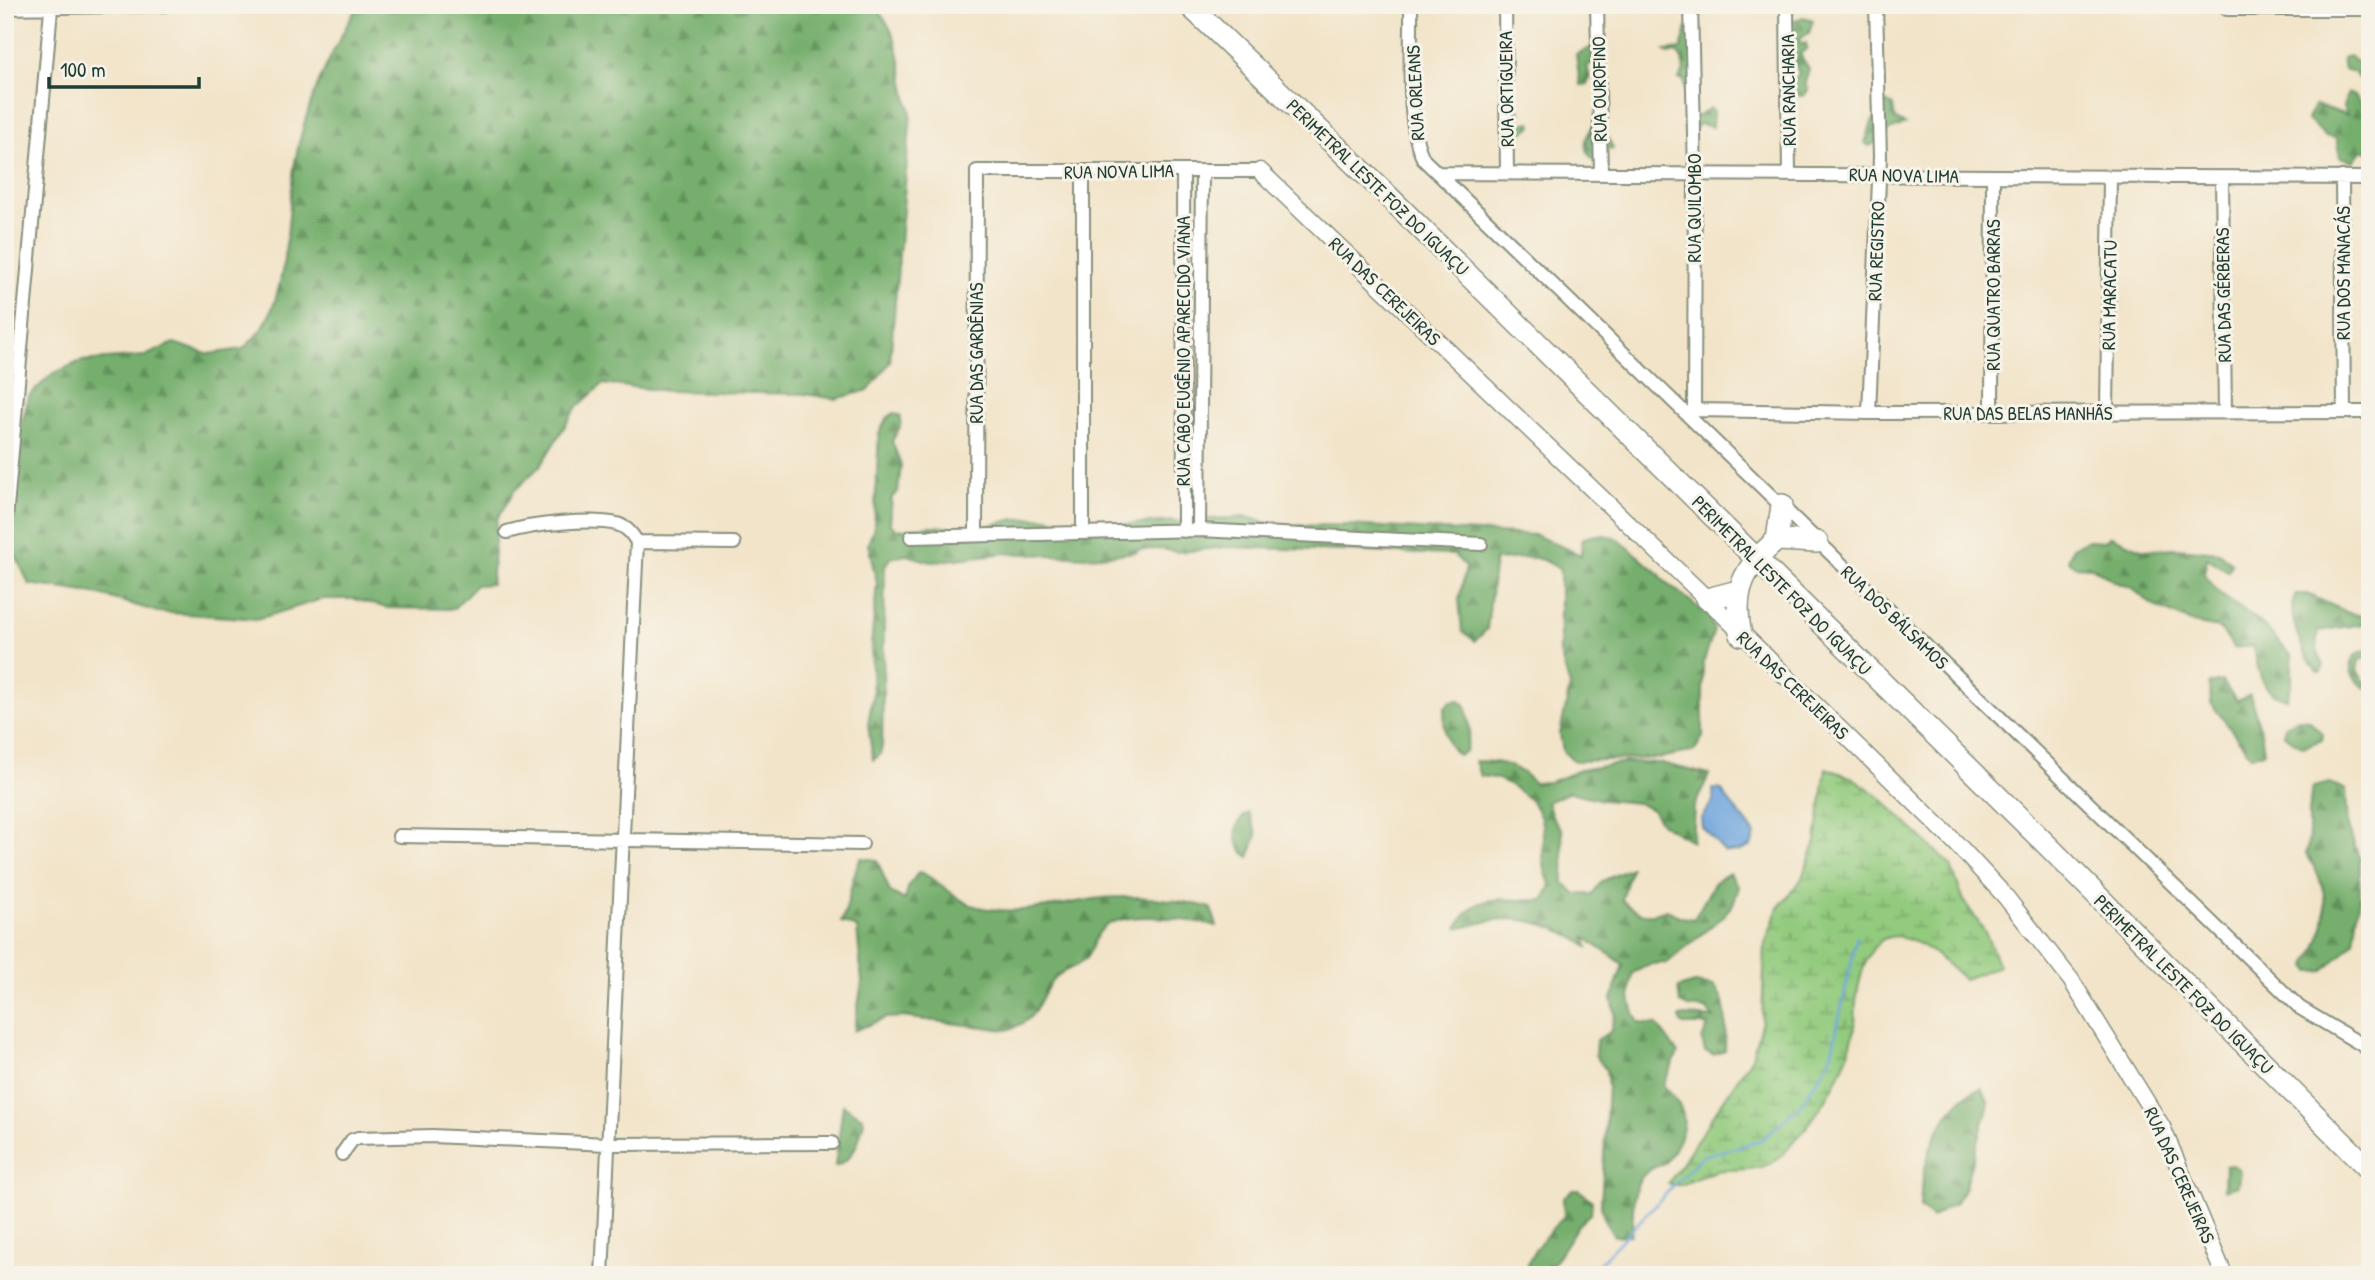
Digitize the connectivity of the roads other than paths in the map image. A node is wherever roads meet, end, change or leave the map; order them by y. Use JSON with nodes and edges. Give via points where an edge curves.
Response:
{"nodes":[{"id":1,"x":165,"y":5,"type":"edge"},
{"id":2,"x":1189,"y":5,"type":"edge"},
{"id":3,"x":1411,"y":5,"type":"edge"},
{"id":4,"x":1505,"y":5,"type":"edge"},
{"id":5,"x":1597,"y":5,"type":"edge"},
{"id":6,"x":1691,"y":5,"type":"edge"},
{"id":7,"x":1787,"y":5,"type":"edge"},
{"id":8,"x":1876,"y":5,"type":"edge"},
{"id":9,"x":2227,"y":5,"type":"edge"},
{"id":10,"x":5,"y":8,"type":"edge"},
{"id":11,"x":51,"y":9,"type":"junction"},
{"id":12,"x":2370,"y":9,"type":"edge"},
{"id":13,"x":977,"y":171,"type":"joint"},
{"id":14,"x":1183,"y":171,"type":"junction"},
{"id":15,"x":1202,"y":171,"type":"junction"},
{"id":16,"x":1260,"y":171,"type":"joint"},
{"id":17,"x":1083,"y":172,"type":"junction"},
{"id":18,"x":1601,"y":172,"type":"junction"},
{"id":19,"x":1439,"y":173,"type":"junction"},
{"id":20,"x":1507,"y":173,"type":"junction"},
{"id":21,"x":1789,"y":174,"type":"junction"},
{"id":22,"x":1695,"y":175,"type":"junction"},
{"id":23,"x":1879,"y":175,"type":"junction"},
{"id":24,"x":1993,"y":177,"type":"junction"},
{"id":25,"x":2110,"y":177,"type":"junction"},
{"id":26,"x":2342,"y":177,"type":"junction"},
{"id":27,"x":2370,"y":177,"type":"edge"},
{"id":28,"x":2222,"y":178,"type":"junction"},
{"id":29,"x":2344,"y":411,"type":"junction"},
{"id":30,"x":2370,"y":411,"type":"edge"},
{"id":31,"x":1691,"y":412,"type":"junction"},
{"id":32,"x":2107,"y":412,"type":"junction"},
{"id":33,"x":2225,"y":412,"type":"junction"},
{"id":34,"x":1869,"y":413,"type":"junction"},
{"id":35,"x":1993,"y":413,"type":"junction"},
{"id":36,"x":1782,"y":505,"type":"junction"},
{"id":37,"x":5,"y":530,"type":"edge"},
{"id":38,"x":1199,"y":530,"type":"junction"},
{"id":39,"x":1184,"y":531,"type":"junction"},
{"id":40,"x":508,"y":532,"type":"dead end"},
{"id":41,"x":1083,"y":533,"type":"junction"},
{"id":42,"x":975,"y":536,"type":"junction"},
{"id":43,"x":912,"y":537,"type":"dead end"},
{"id":44,"x":1777,"y":540,"type":"junction"},
{"id":45,"x":636,"y":542,"type":"junction"},
{"id":46,"x":1817,"y":542,"type":"junction"},
{"id":47,"x":734,"y":543,"type":"dead end"},
{"id":48,"x":1481,"y":544,"type":"dead end"},
{"id":49,"x":1755,"y":558,"type":"junction"},
{"id":50,"x":1738,"y":592,"type":"junction"},
{"id":51,"x":1707,"y":599,"type":"junction"},
{"id":52,"x":1741,"y":635,"type":"junction"},
{"id":53,"x":399,"y":836,"type":"dead end"},
{"id":54,"x":623,"y":841,"type":"junction"},
{"id":55,"x":862,"y":844,"type":"dead end"},
{"id":56,"x":2368,"y":1048,"type":"edge"},
{"id":57,"x":832,"y":1143,"type":"dead end"},
{"id":58,"x":607,"y":1144,"type":"junction"},
{"id":59,"x":342,"y":1154,"type":"dead end"},
{"id":60,"x":2370,"y":1170,"type":"edge"},
{"id":61,"x":602,"y":1275,"type":"edge"},
{"id":62,"x":2224,"y":1275,"type":"edge"}],
"edges":[{"from":1,"to":11,"type":"street"},
{"from":2,"to":49,"type":"highway","name":"PERIMETRAL LESTE FOZ DO IGUAÇU"},
{"from":3,"to":19,"type":"street","name":"RUA ORLEANS","via":[[1416,147]]},
{"from":4,"to":20,"type":"street","name":"RUA ORTIGUEIRA"},
{"from":5,"to":18,"type":"street","name":"RUA OUROFINO"},
{"from":6,"to":22,"type":"street","name":"RUA QUILOMBO"},
{"from":7,"to":21,"type":"street","name":"RUA RANCHARIA"},
{"from":8,"to":23,"type":"street","name":"RUA REGISTRO"},
{"from":9,"to":12,"type":"street","via":[[2227,9]]},
{"from":10,"to":11,"type":"street"},
{"from":11,"to":37,"type":"street"},
{"from":13,"to":17,"type":"street","name":"RUA NOVA LIMA"},
{"from":13,"to":42,"type":"street","name":"RUA DAS GARDÊNIAS"},
{"from":14,"to":15,"type":"street","name":"RUA NOVA LIMA"},
{"from":14,"to":17,"type":"street","name":"RUA NOVA LIMA"},
{"from":14,"to":39,"type":"street","name":"RUA CABO EUGÊNIO APARECIDO VIANA"},
{"from":15,"to":16,"type":"street","name":"RUA NOVA LIMA"},
{"from":15,"to":38,"type":"street","name":"RUA CABO EUGÊNIO APARECIDO VIANA"},
{"from":16,"to":51,"type":"street","name":"RUA DAS CEREJEIRAS"},
{"from":17,"to":41,"type":"street"},
{"from":18,"to":20,"type":"street","name":"RUA NOVA LIMA"},
{"from":18,"to":22,"type":"street","name":"RUA NOVA LIMA"},
{"from":19,"to":20,"type":"street","name":"RUA NOVA LIMA"},
{"from":19,"to":31,"type":"street","name":"RUA DOS BÁLSAMOS"},
{"from":21,"to":22,"type":"street","name":"RUA NOVA LIMA"},
{"from":21,"to":23,"type":"street","name":"RUA NOVA LIMA"},
{"from":22,"to":31,"type":"street","name":"RUA QUILOMBO"},
{"from":23,"to":24,"type":"street","name":"RUA NOVA LIMA"},
{"from":23,"to":34,"type":"street","name":"RUA REGISTRO"},
{"from":24,"to":25,"type":"street","name":"RUA NOVA LIMA"},
{"from":24,"to":35,"type":"street","name":"RUA QUATRO BARRAS"},
{"from":25,"to":28,"type":"street","name":"RUA NOVA LIMA"},
{"from":25,"to":32,"type":"street","name":"RUA MARACATU"},
{"from":26,"to":27,"type":"street","name":"RUA NOVA LIMA"},
{"from":26,"to":28,"type":"street","name":"RUA NOVA LIMA"},
{"from":26,"to":29,"type":"street","name":"RUA DOS MANACÁS"},
{"from":28,"to":33,"type":"street","name":"RUA DAS GÉRBERAS"},
{"from":29,"to":30,"type":"street","name":"RUA DAS BELAS MANHÃS"},
{"from":29,"to":33,"type":"street","name":"RUA DAS BELAS MANHÃS"},
{"from":31,"to":34,"type":"street","name":"RUA DAS BELAS MANHÃS"},
{"from":31,"to":36,"type":"street","name":"RUA DOS BÁLSAMOS"},
{"from":32,"to":33,"type":"street","name":"RUA DAS BELAS MANHÃS"},
{"from":32,"to":35,"type":"street","name":"RUA DAS BELAS MANHÃS"},
{"from":34,"to":35,"type":"street","name":"RUA DAS BELAS MANHÃS"},
{"from":36,"to":44,"type":"highway"},
{"from":36,"to":46,"type":"street","name":"RUA DOS BÁLSAMOS"},
{"from":38,"to":39,"type":"street"},
{"from":38,"to":48,"type":"street"},
{"from":39,"to":41,"type":"street"},
{"from":40,"to":45,"type":"street","via":[[537,523],[617,524],[631,532]]},
{"from":41,"to":42,"type":"street"},
{"from":42,"to":43,"type":"street"},
{"from":44,"to":46,"type":"highway"},
{"from":44,"to":49,"type":"highway"},
{"from":45,"to":47,"type":"street"},
{"from":45,"to":54,"type":"street"},
{"from":46,"to":56,"type":"street","name":"RUA DOS BÁLSAMOS","via":[[2301,1008]]},
{"from":49,"to":50,"type":"highway"},
{"from":49,"to":60,"type":"highway","name":"PERIMETRAL LESTE FOZ DO IGUAÇU"},
{"from":50,"to":51,"type":"highway"},
{"from":50,"to":52,"type":"highway"},
{"from":51,"to":52,"type":"street","name":"RUA DAS CEREJEIRAS"},
{"from":52,"to":62,"type":"street","name":"RUA DAS CEREJEIRAS","via":[[1964,850],[2050,952],[2162,1127]]},
{"from":53,"to":54,"type":"street"},
{"from":54,"to":55,"type":"street"},
{"from":54,"to":58,"type":"street"},
{"from":57,"to":58,"type":"street"},
{"from":58,"to":59,"type":"street","via":[[390,1136],[358,1138]]},
{"from":58,"to":61,"type":"street"}]}
